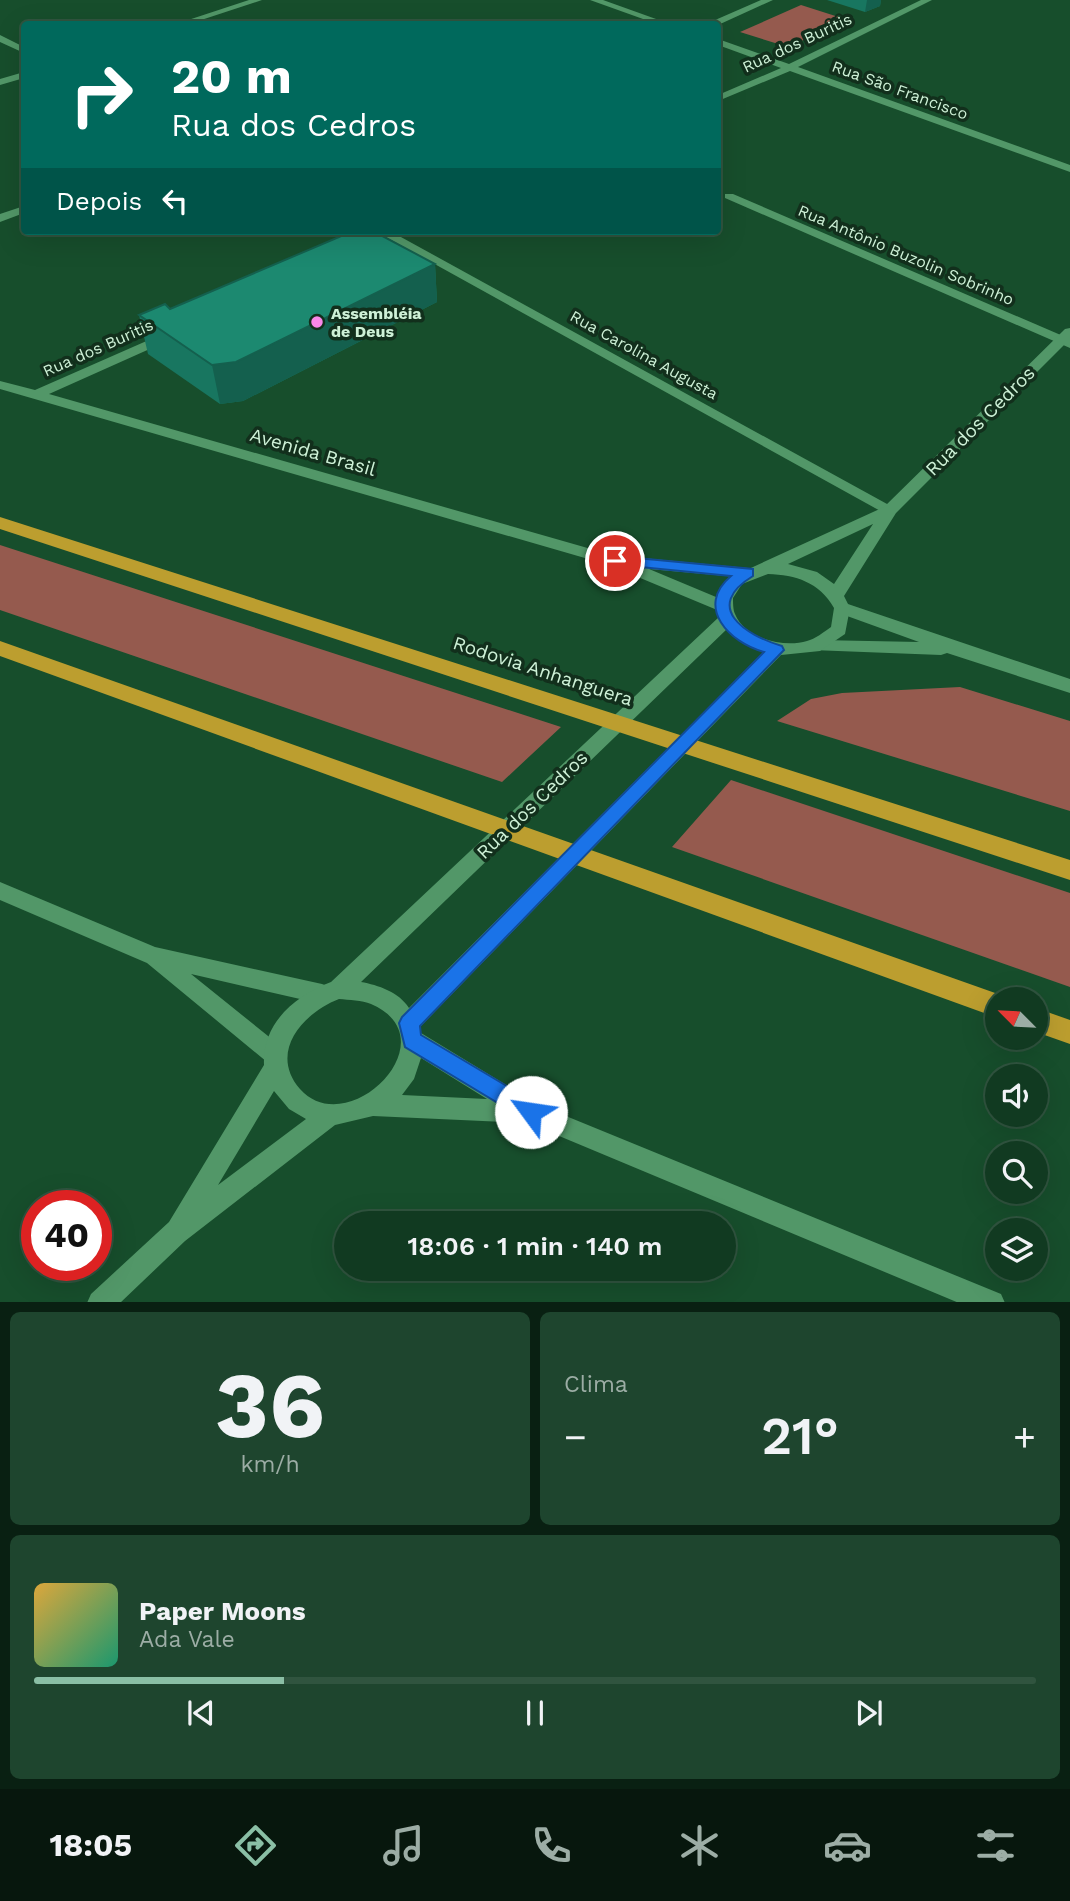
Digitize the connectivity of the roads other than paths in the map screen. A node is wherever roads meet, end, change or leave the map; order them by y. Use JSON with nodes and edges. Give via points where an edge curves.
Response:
{"nodes":[{"id":1,"x":258,"y":0,"type":"edge"},
{"id":2,"x":594,"y":0,"type":"edge"},
{"id":3,"x":769,"y":0,"type":"edge"},
{"id":4,"x":928,"y":0,"type":"edge"},
{"id":5,"x":191,"y":21,"type":"edge"},
{"id":6,"x":656,"y":21,"type":"edge"},
{"id":7,"x":718,"y":21,"type":"edge"},
{"id":8,"x":0,"y":38,"type":"edge"},
{"id":9,"x":721,"y":43,"type":"edge"},
{"id":10,"x":21,"y":48,"type":"edge"},
{"id":11,"x":792,"y":66,"type":"junction"},
{"id":12,"x":21,"y":76,"type":"edge"},
{"id":13,"x":0,"y":82,"type":"edge"},
{"id":14,"x":721,"y":97,"type":"edge"},
{"id":15,"x":1070,"y":169,"type":"edge"},
{"id":16,"x":729,"y":196,"type":"dead end"},
{"id":17,"x":21,"y":210,"type":"edge"},
{"id":18,"x":0,"y":218,"type":"edge"},
{"id":19,"x":389,"y":235,"type":"edge"},
{"id":20,"x":176,"y":332,"type":"edge"},
{"id":21,"x":1067,"y":338,"type":"edge"},
{"id":22,"x":0,"y":385,"type":"edge"},
{"id":23,"x":36,"y":395,"type":"junction"},
{"id":24,"x":890,"y":510,"type":"junction"},
{"id":25,"x":0,"y":523,"type":"edge"},
{"id":26,"x":615,"y":561,"type":"junction"},
{"id":27,"x":766,"y":568,"type":"junction"},
{"id":28,"x":748,"y":573,"type":"junction"},
{"id":29,"x":839,"y":601,"type":"junction"},
{"id":30,"x":724,"y":613,"type":"junction"},
{"id":31,"x":818,"y":646,"type":"junction"},
{"id":32,"x":0,"y":648,"type":"edge"},
{"id":33,"x":954,"y":649,"type":"junction"},
{"id":34,"x":776,"y":650,"type":"junction"},
{"id":35,"x":1070,"y":686,"type":"edge"},
{"id":36,"x":1068,"y":869,"type":"edge"},
{"id":37,"x":0,"y":891,"type":"edge"},
{"id":38,"x":153,"y":956,"type":"junction"},
{"id":39,"x":330,"y":991,"type":"junction"},
{"id":40,"x":985,"y":1001,"type":"edge"},
{"id":41,"x":1048,"y":1024,"type":"edge"},
{"id":42,"x":410,"y":1032,"type":"junction"},
{"id":43,"x":1070,"y":1032,"type":"edge"},
{"id":44,"x":276,"y":1061,"type":"junction"},
{"id":45,"x":373,"y":1105,"type":"junction"},
{"id":46,"x":531,"y":1112,"type":"junction"},
{"id":47,"x":330,"y":1115,"type":"junction"},
{"id":48,"x":176,"y":1232,"type":"junction"},
{"id":49,"x":101,"y":1302,"type":"edge"},
{"id":50,"x":990,"y":1302,"type":"edge"}],
"edges":[{"from":1,"to":5,"type":"street"},
{"from":2,"to":6,"type":"street"},
{"from":3,"to":7,"type":"street"},
{"from":4,"to":11,"type":"street","name":"Rua dos Buritis"},
{"from":8,"to":10,"type":"street"},
{"from":9,"to":11,"type":"street","name":"Rua São Francisco"},
{"from":11,"to":14,"type":"street","name":"Rua dos Buritis"},
{"from":11,"to":15,"type":"street","name":"Rua São Francisco"},
{"from":12,"to":13,"type":"street"},
{"from":16,"to":21,"type":"street","name":"Rua Antônio Buzolin Sobrinho"},
{"from":17,"to":18,"type":"street"},
{"from":19,"to":24,"type":"street","name":"Rua Carolina Augusta"},
{"from":20,"to":23,"type":"street","name":"Rua dos Buritis"},
{"from":21,"to":24,"type":"street","name":"Rua dos Cedros"},
{"from":22,"to":23,"type":"street","name":"Avenida Brasil"},
{"from":23,"to":26,"type":"street","name":"Avenida Brasil"},
{"from":24,"to":27,"type":"street","name":"Rua dos Cedros"},
{"from":24,"to":29,"type":"street","name":"Rua dos Cedros"},
{"from":25,"to":36,"type":"highway","name":"Rodovia Anhanguera"},
{"from":26,"to":28,"type":"street","name":"Avenida Brasil"},
{"from":26,"to":30,"type":"street","name":"Avenida Brasil"},
{"from":27,"to":28,"type":"street"},
{"from":27,"to":29,"type":"street","via":[[814,577]]},
{"from":28,"to":30,"type":"street","via":[[729,587]]},
{"from":29,"to":31,"type":"street","via":[[839,630]]},
{"from":29,"to":33,"type":"street"},
{"from":30,"to":34,"type":"street","via":[[738,634]]},
{"from":30,"to":39,"type":"street","name":"Rua dos Cedros"},
{"from":31,"to":33,"type":"street"},
{"from":31,"to":34,"type":"street"},
{"from":32,"to":40,"type":"highway"},
{"from":33,"to":35,"type":"street"},
{"from":34,"to":42,"type":"street"},
{"from":37,"to":38,"type":"street"},
{"from":38,"to":39,"type":"street"},
{"from":38,"to":44,"type":"street"},
{"from":39,"to":42,"type":"street","via":[[361,989],[381,995],[398,1007]]},
{"from":39,"to":44,"type":"street","via":[[303,1004],[289,1018],[279,1036]]},
{"from":41,"to":43,"type":"highway"},
{"from":42,"to":45,"type":"street","via":[[411,1059],[403,1077]]},
{"from":42,"to":46,"type":"street"},
{"from":44,"to":47,"type":"street","via":[[282,1084],[293,1099]]},
{"from":44,"to":48,"type":"street"},
{"from":45,"to":46,"type":"street"},
{"from":45,"to":47,"type":"street"},
{"from":46,"to":50,"type":"street"},
{"from":47,"to":48,"type":"street"},
{"from":48,"to":49,"type":"street"}]}
